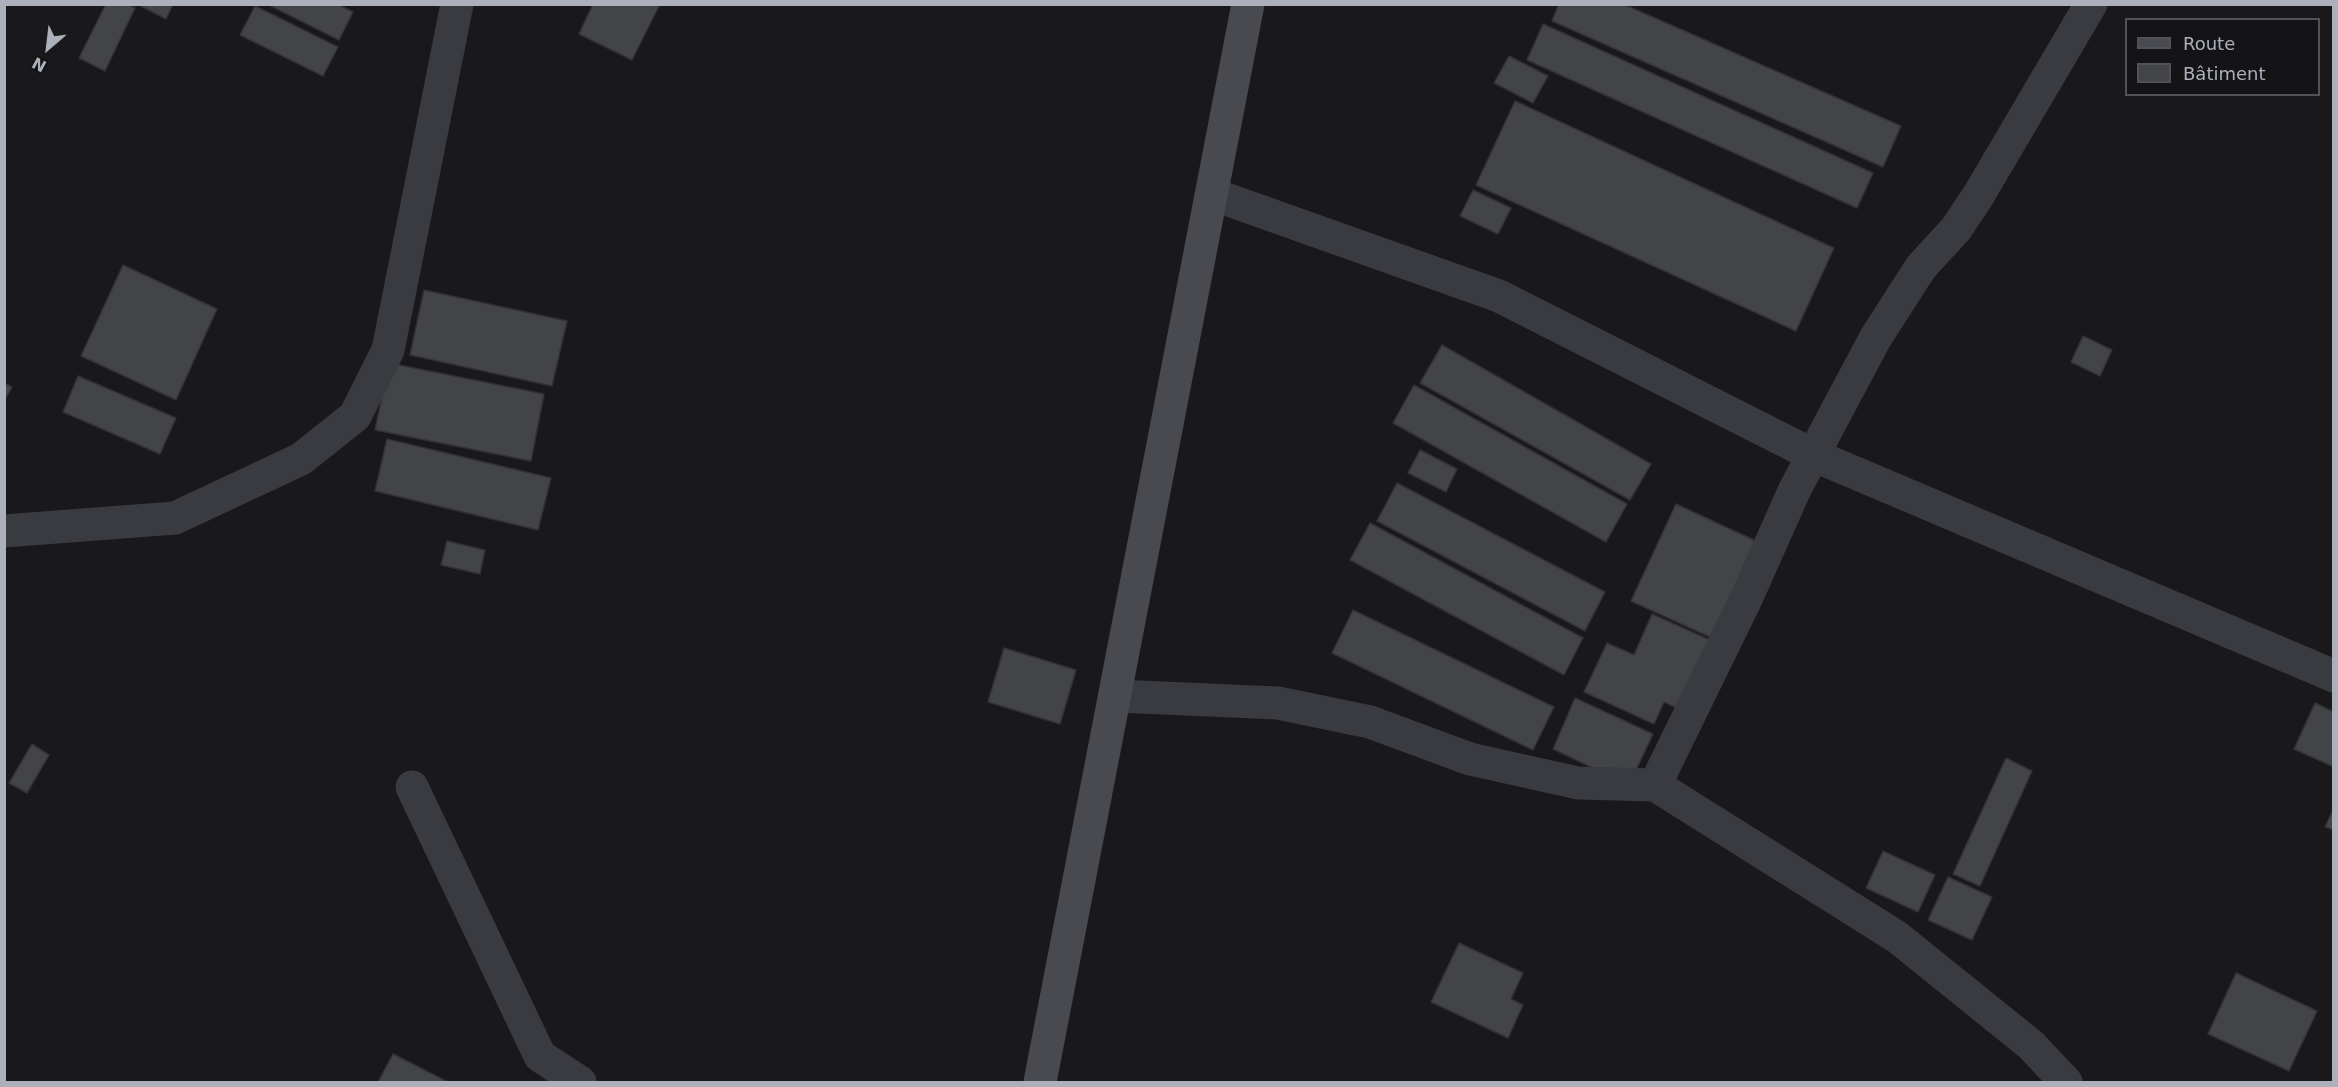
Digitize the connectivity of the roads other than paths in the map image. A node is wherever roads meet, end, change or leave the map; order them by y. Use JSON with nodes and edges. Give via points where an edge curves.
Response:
{"nodes":[{"id":1,"x":457,"y":4,"type":"edge"},
{"id":2,"x":1248,"y":4,"type":"edge"},
{"id":3,"x":2091,"y":4,"type":"edge"},
{"id":4,"x":1212,"y":194,"type":"junction"},
{"id":5,"x":1813,"y":455,"type":"junction"},
{"id":6,"x":4,"y":531,"type":"edge"},
{"id":7,"x":2334,"y":676,"type":"edge"},
{"id":8,"x":1116,"y":696,"type":"junction"},
{"id":9,"x":1655,"y":784,"type":"junction"},
{"id":10,"x":412,"y":787,"type":"dead end"},
{"id":11,"x":580,"y":1083,"type":"edge"},
{"id":12,"x":1040,"y":1083,"type":"edge"},
{"id":13,"x":2066,"y":1083,"type":"edge"}],
"edges":[{"from":1,"to":6,"type":"street","via":[[388,350],[355,416],[301,459],[175,518]]},
{"from":2,"to":4,"type":"main road"},
{"from":3,"to":5,"type":"street","via":[[1956,229],[1921,267],[1876,337]]},
{"from":4,"to":5,"type":"street","via":[[1499,296]]},
{"from":4,"to":8,"type":"main road"},
{"from":5,"to":7,"type":"street"},
{"from":5,"to":9,"type":"street"},
{"from":8,"to":9,"type":"street","via":[[1278,703],[1370,722],[1470,759],[1578,783]]},
{"from":8,"to":12,"type":"main road"},
{"from":9,"to":13,"type":"street","via":[[1897,937],[2031,1045]]},
{"from":10,"to":11,"type":"street","via":[[540,1056]]}]}
